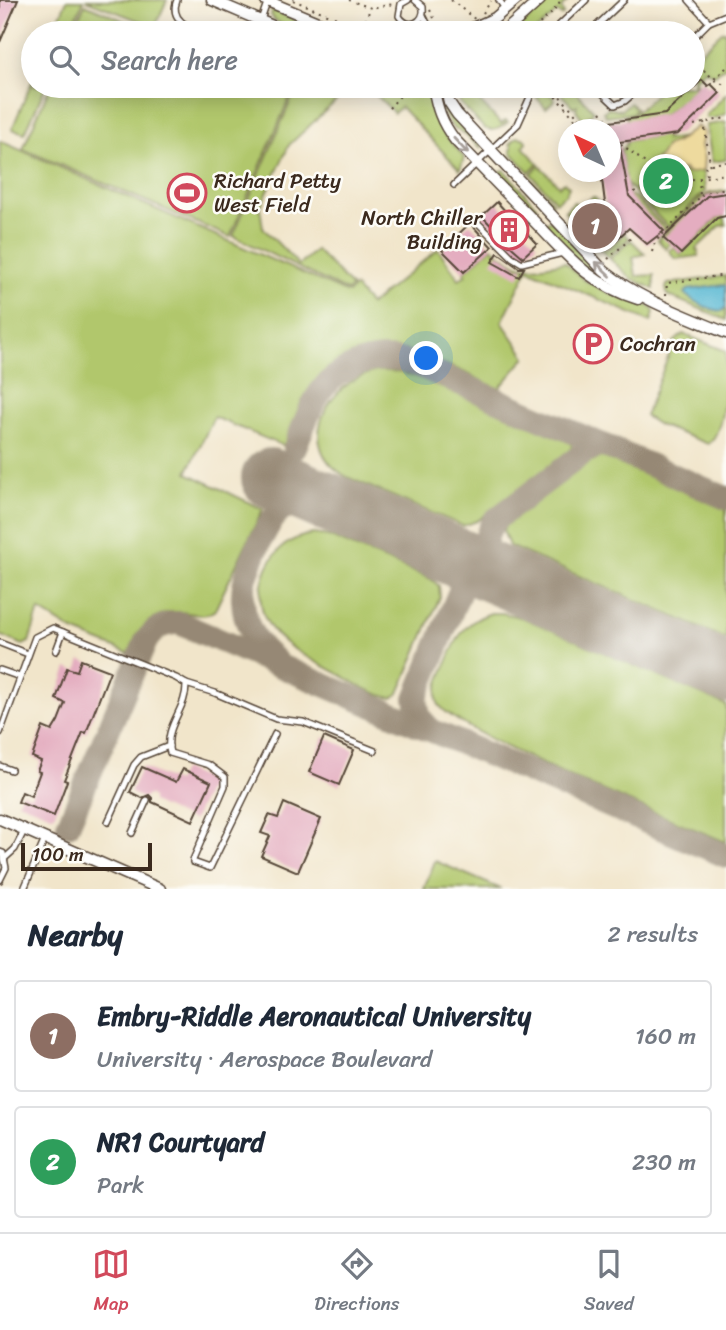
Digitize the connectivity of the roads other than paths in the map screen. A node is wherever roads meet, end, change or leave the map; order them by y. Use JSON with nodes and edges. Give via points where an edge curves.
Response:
{"nodes":[{"id":1,"x":177,"y":0,"type":"edge"},
{"id":2,"x":212,"y":0,"type":"edge"},
{"id":3,"x":267,"y":0,"type":"edge"},
{"id":4,"x":408,"y":0,"type":"edge"},
{"id":5,"x":415,"y":0,"type":"edge"},
{"id":6,"x":499,"y":0,"type":"edge"},
{"id":7,"x":516,"y":0,"type":"edge"},
{"id":8,"x":540,"y":0,"type":"edge"},
{"id":9,"x":586,"y":0,"type":"edge"},
{"id":10,"x":624,"y":0,"type":"edge"},
{"id":11,"x":689,"y":0,"type":"edge"},
{"id":12,"x":506,"y":10,"type":"junction"},
{"id":13,"x":423,"y":15,"type":"junction"},
{"id":14,"x":726,"y":15,"type":"edge"},
{"id":15,"x":180,"y":21,"type":"edge"},
{"id":16,"x":260,"y":21,"type":"joint"},
{"id":17,"x":314,"y":21,"type":"edge"},
{"id":18,"x":403,"y":21,"type":"edge"},
{"id":19,"x":418,"y":21,"type":"edge"},
{"id":20,"x":425,"y":21,"type":"edge"},
{"id":21,"x":485,"y":21,"type":"edge"},
{"id":22,"x":516,"y":21,"type":"edge"},
{"id":23,"x":564,"y":21,"type":"edge"},
{"id":24,"x":602,"y":21,"type":"edge"},
{"id":25,"x":709,"y":22,"type":"junction"},
{"id":26,"x":705,"y":26,"type":"edge"},
{"id":27,"x":435,"y":98,"type":"edge"},
{"id":28,"x":448,"y":98,"type":"edge"},
{"id":29,"x":530,"y":98,"type":"edge"},
{"id":30,"x":608,"y":98,"type":"edge"},
{"id":31,"x":628,"y":98,"type":"edge"},
{"id":32,"x":492,"y":150,"type":"junction"},
{"id":33,"x":478,"y":163,"type":"junction"},
{"id":34,"x":454,"y":185,"type":"dead end"},
{"id":35,"x":547,"y":210,"type":"junction"},
{"id":36,"x":534,"y":222,"type":"junction"},
{"id":37,"x":479,"y":224,"type":"dead end"},
{"id":38,"x":563,"y":253,"type":"junction"},
{"id":39,"x":663,"y":301,"type":"junction"},
{"id":40,"x":726,"y":333,"type":"edge"},
{"id":41,"x":63,"y":632,"type":"junction"},
{"id":42,"x":0,"y":643,"type":"edge"},
{"id":43,"x":56,"y":651,"type":"dead end"},
{"id":44,"x":28,"y":654,"type":"junction"},
{"id":45,"x":0,"y":670,"type":"edge"},
{"id":46,"x":20,"y":677,"type":"junction"},
{"id":47,"x":186,"y":684,"type":"junction"},
{"id":48,"x":0,"y":733,"type":"edge"},
{"id":49,"x":275,"y":734,"type":"dead end"},
{"id":50,"x":169,"y":746,"type":"junction"},
{"id":51,"x":375,"y":751,"type":"dead end"},
{"id":52,"x":0,"y":766,"type":"edge"},
{"id":53,"x":11,"y":770,"type":"dead end"},
{"id":54,"x":147,"y":800,"type":"dead end"},
{"id":55,"x":0,"y":819,"type":"edge"},
{"id":56,"x":108,"y":822,"type":"dead end"},
{"id":57,"x":24,"y":830,"type":"junction"},
{"id":58,"x":132,"y":833,"type":"dead end"},
{"id":59,"x":46,"y":839,"type":"junction"},
{"id":60,"x":0,"y":852,"type":"edge"},
{"id":61,"x":4,"y":859,"type":"junction"},
{"id":62,"x":0,"y":880,"type":"edge"},
{"id":63,"x":24,"y":889,"type":"edge"},
{"id":64,"x":160,"y":889,"type":"edge"}],
"edges":[{"from":1,"to":15,"type":"lane","via":[[175,15]]},
{"from":2,"to":16,"type":"street"},
{"from":3,"to":16,"type":"lane"},
{"from":3,"to":17,"type":"street"},
{"from":4,"to":18,"type":"lane","via":[[399,8]]},
{"from":5,"to":13,"type":"lane","via":[[423,7]]},
{"from":6,"to":12,"type":"lane"},
{"from":7,"to":12,"type":"street"},
{"from":8,"to":22,"type":"street"},
{"from":9,"to":23,"type":"lane"},
{"from":10,"to":24,"type":"lane"},
{"from":11,"to":25,"type":"lane"},
{"from":12,"to":21,"type":"street"},
{"from":13,"to":19,"type":"lane"},
{"from":13,"to":20,"type":"lane"},
{"from":14,"to":25,"type":"lane"},
{"from":25,"to":26,"type":"lane"},
{"from":27,"to":33,"type":"street","one_way":true,"via":[[443,125]]},
{"from":28,"to":32,"type":"street"},
{"from":29,"to":32,"type":"lane","via":[[521,121]]},
{"from":30,"to":31,"type":"lane","via":[[615,105]]},
{"from":32,"to":33,"type":"lane"},
{"from":32,"to":35,"type":"street"},
{"from":33,"to":34,"type":"lane"},
{"from":33,"to":36,"type":"street"},
{"from":35,"to":36,"type":"street"},
{"from":39,"to":35,"type":"street","one_way":true,"via":[[618,282]]},
{"from":36,"to":38,"type":"street"},
{"from":37,"to":38,"type":"lane","via":[[522,262]]},
{"from":38,"to":39,"type":"street","via":[[610,289]]},
{"from":39,"to":40,"type":"street"},
{"from":41,"to":43,"type":"lane"},
{"from":41,"to":44,"type":"lane","via":[[53,628],[35,637]]},
{"from":41,"to":47,"type":"lane"},
{"from":42,"to":44,"type":"lane"},
{"from":44,"to":46,"type":"lane"},
{"from":45,"to":46,"type":"lane"},
{"from":46,"to":48,"type":"lane"},
{"from":47,"to":50,"type":"lane"},
{"from":47,"to":51,"type":"lane"},
{"from":49,"to":50,"type":"lane","via":[[210,868],[193,861],[225,777],[209,765],[170,752]]},
{"from":50,"to":56,"type":"lane","via":[[141,757],[134,765]]},
{"from":52,"to":53,"type":"lane"},
{"from":54,"to":58,"type":"lane"},
{"from":55,"to":57,"type":"street"},
{"from":57,"to":59,"type":"street"},
{"from":57,"to":61,"type":"lane"},
{"from":59,"to":63,"type":"lane"},
{"from":59,"to":64,"type":"street"},
{"from":60,"to":61,"type":"lane"},
{"from":61,"to":62,"type":"lane"}]}
